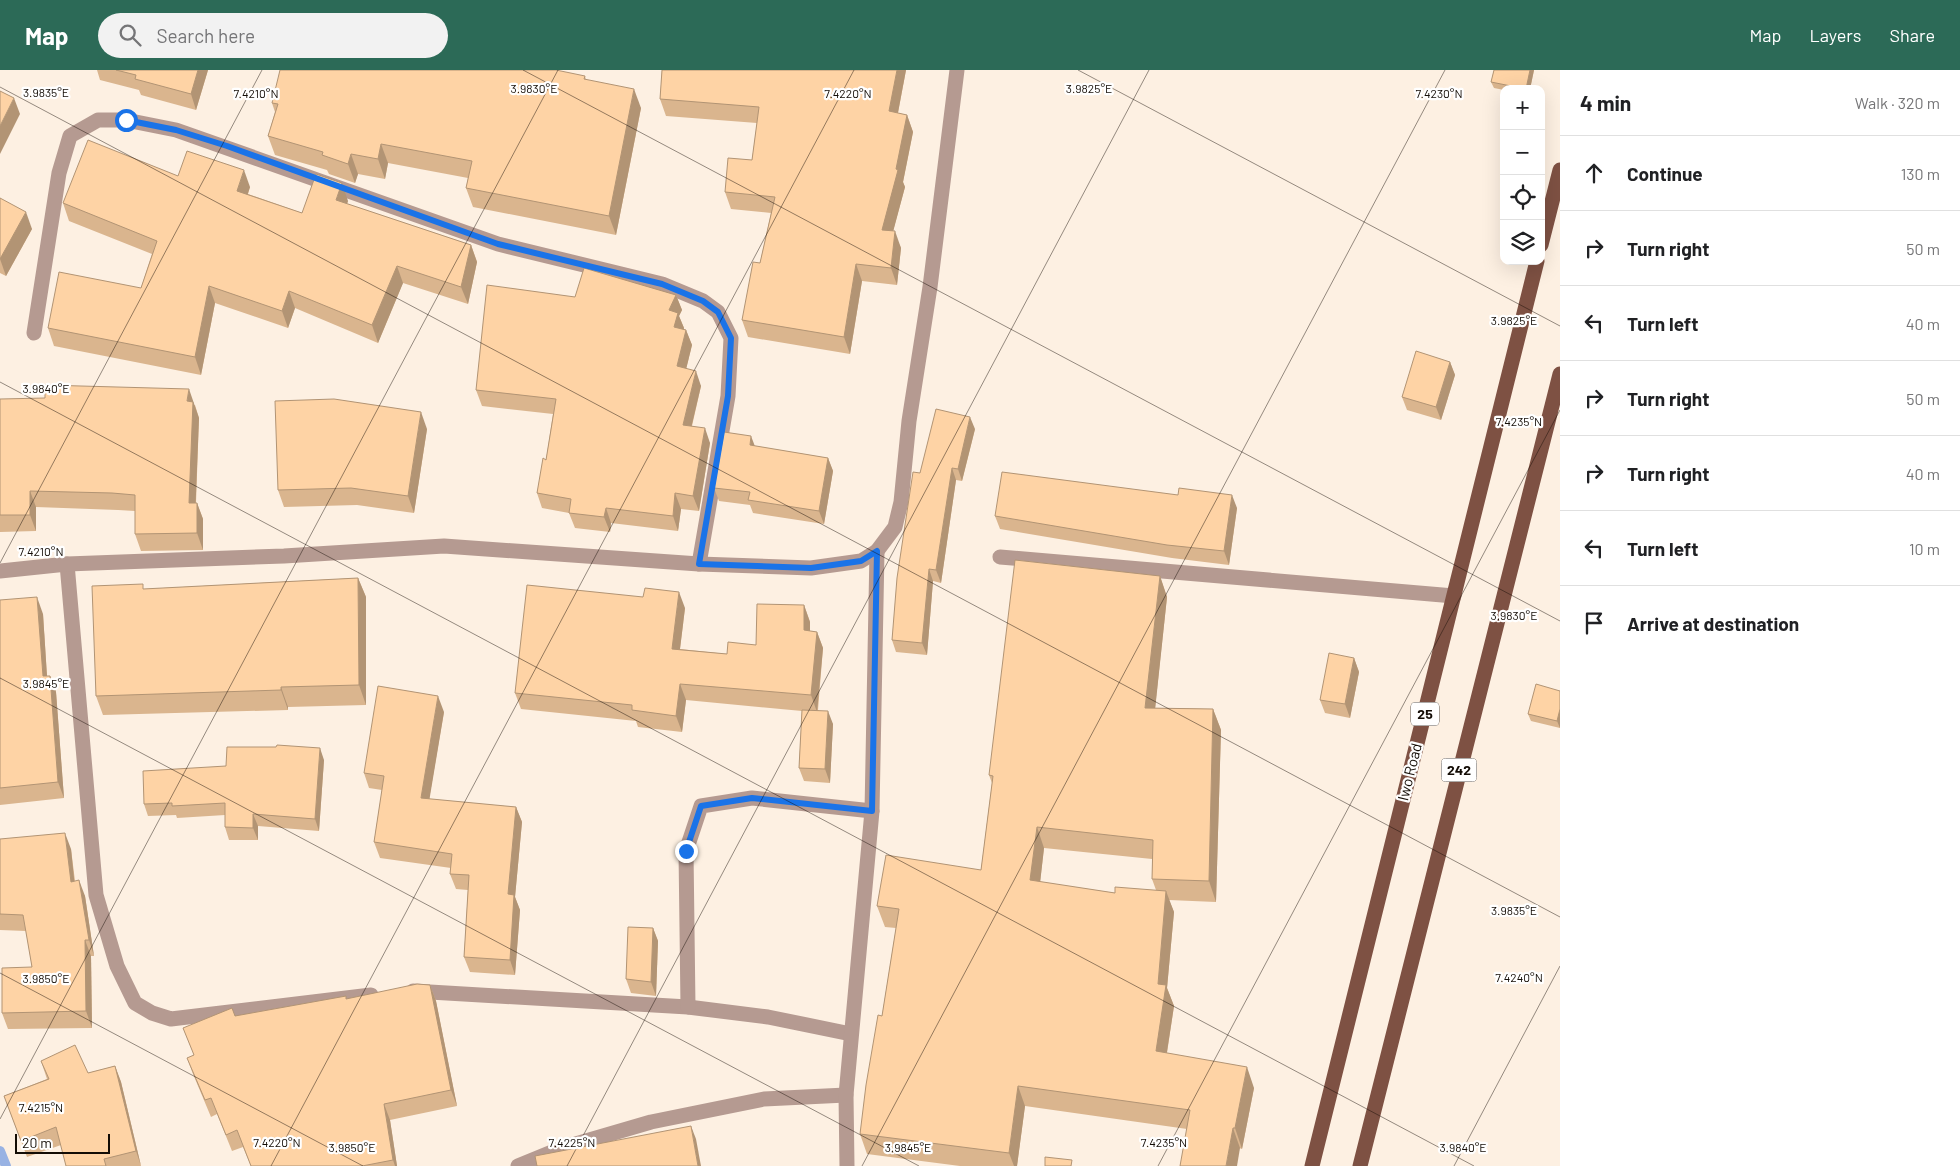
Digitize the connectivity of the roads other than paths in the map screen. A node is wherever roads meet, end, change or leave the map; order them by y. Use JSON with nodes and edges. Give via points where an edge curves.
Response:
{"nodes":[{"id":1,"x":957,"y":70,"type":"edge"},
{"id":2,"x":1560,"y":170,"type":"edge"},
{"id":3,"x":1545,"y":229,"type":"edge"},
{"id":4,"x":1536,"y":265,"type":"edge"},
{"id":5,"x":34,"y":333,"type":"dead end"},
{"id":6,"x":1560,"y":374,"type":"edge"},
{"id":7,"x":877,"y":551,"type":"junction"},
{"id":8,"x":1000,"y":557,"type":"dead end"},
{"id":9,"x":67,"y":564,"type":"junction"},
{"id":10,"x":699,"y":564,"type":"junction"},
{"id":11,"x":0,"y":570,"type":"edge"},
{"id":12,"x":1454,"y":596,"type":"junction"},
{"id":13,"x":872,"y":811,"type":"junction"},
{"id":14,"x":688,"y":1007,"type":"junction"},
{"id":15,"x":851,"y":1034,"type":"junction"},
{"id":16,"x":846,"y":1096,"type":"junction"},
{"id":17,"x":518,"y":1166,"type":"edge"},
{"id":18,"x":846,"y":1166,"type":"edge"},
{"id":19,"x":1312,"y":1166,"type":"edge"},
{"id":20,"x":1360,"y":1166,"type":"edge"}],
"edges":[{"from":1,"to":7,"type":"street","via":[[901,502],[895,527]]},
{"from":2,"to":3,"type":"main road"},
{"from":4,"to":12,"type":"main road","name":"Iwo Road","number":"25"},
{"from":5,"to":10,"type":"street","via":[[59,173],[70,136],[98,120],[126,120],[176,130],[498,244],[662,284],[703,301],[718,312],[731,338],[728,396]]},
{"from":6,"to":20,"type":"main road","number":"242"},
{"from":7,"to":10,"type":"street","via":[[861,561],[811,568]]},
{"from":7,"to":13,"type":"street"},
{"from":8,"to":12,"type":"street"},
{"from":9,"to":10,"type":"street","via":[[444,546]]},
{"from":9,"to":11,"type":"street"},
{"from":9,"to":14,"type":"street","via":[[96,895],[117,966],[135,1004],[171,1019],[403,990]]},
{"from":12,"to":19,"type":"main road","name":"Iwo Road","number":"25"},
{"from":13,"to":14,"type":"street","via":[[752,798],[701,806],[686,851]]},
{"from":13,"to":15,"type":"street"},
{"from":14,"to":15,"type":"street","via":[[768,1017]]},
{"from":15,"to":16,"type":"street"},
{"from":16,"to":17,"type":"street","via":[[764,1099],[651,1122],[562,1148]]},
{"from":16,"to":18,"type":"street"}]}
